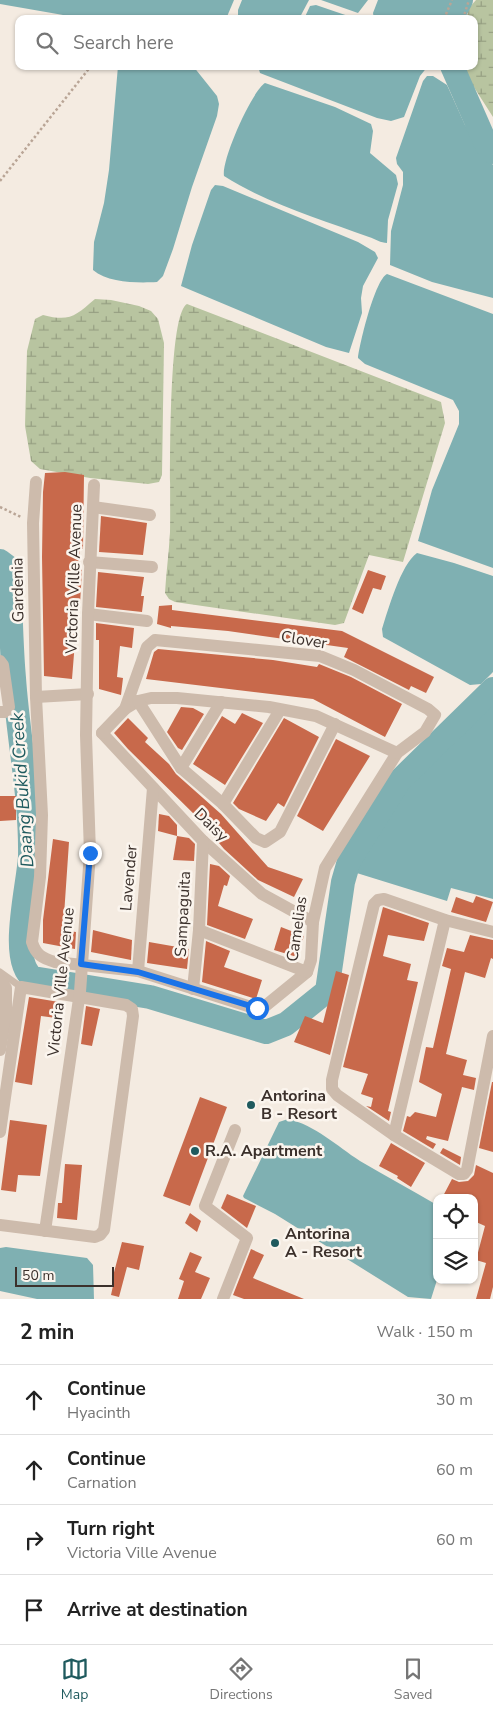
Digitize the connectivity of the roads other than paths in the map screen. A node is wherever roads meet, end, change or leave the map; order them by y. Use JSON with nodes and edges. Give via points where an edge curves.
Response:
{"nodes":[{"id":1,"x":36,"y":482,"type":"dead end"},
{"id":2,"x":94,"y":484,"type":"dead end"},
{"id":3,"x":93,"y":507,"type":"junction"},
{"id":4,"x":150,"y":515,"type":"dead end"},
{"id":5,"x":89,"y":562,"type":"junction"},
{"id":6,"x":152,"y":568,"type":"dead end"},
{"id":7,"x":88,"y":614,"type":"junction"},
{"id":8,"x":147,"y":621,"type":"dead end"},
{"id":9,"x":0,"y":661,"type":"edge"},
{"id":10,"x":88,"y":694,"type":"junction"},
{"id":11,"x":36,"y":697,"type":"junction"},
{"id":12,"x":138,"y":702,"type":"junction"},
{"id":13,"x":221,"y":702,"type":"junction"},
{"id":14,"x":125,"y":709,"type":"junction"},
{"id":15,"x":280,"y":710,"type":"junction"},
{"id":16,"x":0,"y":712,"type":"edge"},
{"id":17,"x":335,"y":724,"type":"junction"},
{"id":18,"x":86,"y":734,"type":"junction"},
{"id":19,"x":102,"y":734,"type":"junction"},
{"id":20,"x":397,"y":753,"type":"junction"},
{"id":21,"x":182,"y":768,"type":"junction"},
{"id":22,"x":153,"y":788,"type":"junction"},
{"id":23,"x":223,"y":804,"type":"junction"},
{"id":24,"x":203,"y":841,"type":"junction"},
{"id":25,"x":445,"y":920,"type":"junction"},
{"id":26,"x":312,"y":922,"type":"junction"},
{"id":27,"x":199,"y":930,"type":"junction"},
{"id":28,"x":493,"y":932,"type":"edge"},
{"id":29,"x":81,"y":966,"type":"junction"},
{"id":30,"x":0,"y":972,"type":"edge"},
{"id":31,"x":138,"y":972,"type":"junction"},
{"id":32,"x":307,"y":972,"type":"junction"},
{"id":33,"x":0,"y":981,"type":"edge"},
{"id":34,"x":21,"y":987,"type":"junction"},
{"id":35,"x":193,"y":989,"type":"junction"},
{"id":36,"x":79,"y":995,"type":"junction"},
{"id":37,"x":493,"y":1036,"type":"edge"},
{"id":38,"x":0,"y":1050,"type":"edge"},
{"id":39,"x":235,"y":1130,"type":"dead end"},
{"id":40,"x":0,"y":1132,"type":"edge"},
{"id":41,"x":394,"y":1135,"type":"junction"},
{"id":42,"x":0,"y":1225,"type":"edge"},
{"id":43,"x":45,"y":1231,"type":"junction"},
{"id":44,"x":223,"y":1299,"type":"edge"}],
"edges":[{"from":1,"to":11,"type":"street","name":"Gardenia"},
{"from":2,"to":3,"type":"street","name":"Victoria Ville Avenue"},
{"from":3,"to":4,"type":"street"},
{"from":3,"to":5,"type":"street","name":"Victoria Ville Avenue"},
{"from":5,"to":6,"type":"street"},
{"from":5,"to":7,"type":"street","name":"Victoria Ville Avenue"},
{"from":7,"to":8,"type":"street"},
{"from":7,"to":10,"type":"street","name":"Victoria Ville Avenue"},
{"from":9,"to":16,"type":"street","via":[[9,707],[6,712]]},
{"from":10,"to":11,"type":"street"},
{"from":10,"to":18,"type":"street","name":"Victoria Ville Avenue"},
{"from":11,"to":29,"type":"street","name":"Gardenia","via":[[42,815],[40,876],[32,942],[35,952],[42,958]]},
{"from":12,"to":13,"type":"street","via":[[151,698],[177,698]]},
{"from":12,"to":14,"type":"street"},
{"from":12,"to":21,"type":"street"},
{"from":13,"to":15,"type":"street"},
{"from":13,"to":21,"type":"street"},
{"from":14,"to":19,"type":"street"},
{"from":14,"to":20,"type":"street","name":"Clover","via":[[147,647],[155,640],[320,656],[354,670],[435,715],[425,732]]},
{"from":15,"to":17,"type":"street","via":[[316,716]]},
{"from":15,"to":23,"type":"street"},
{"from":17,"to":20,"type":"street"},
{"from":17,"to":23,"type":"street","via":[[280,832],[273,839],[265,842],[256,838]]},
{"from":18,"to":19,"type":"street"},
{"from":18,"to":29,"type":"street","name":"Victoria Ville Avenue","via":[[90,853]]},
{"from":19,"to":22,"type":"street","name":"Daisy"},
{"from":20,"to":26,"type":"street","name":"Camelias","via":[[325,868]]},
{"from":21,"to":23,"type":"street"},
{"from":22,"to":24,"type":"street","name":"Daisy"},
{"from":22,"to":31,"type":"street","name":"Lavender"},
{"from":24,"to":26,"type":"street","name":"Daisy","via":[[262,894]]},
{"from":24,"to":27,"type":"street","name":"Sampaguita"},
{"from":25,"to":28,"type":"street"},
{"from":25,"to":41,"type":"street"},
{"from":25,"to":41,"type":"street","via":[[384,899],[374,904],[332,1080],[332,1089],[337,1095]]},
{"from":26,"to":32,"type":"street","name":"Camelias","via":[[311,960]]},
{"from":27,"to":32,"type":"street"},
{"from":27,"to":35,"type":"street","name":"Sampaguita"},
{"from":29,"to":31,"type":"street"},
{"from":29,"to":36,"type":"street","name":"Victoria Ville Avenue"},
{"from":30,"to":34,"type":"lane"},
{"from":31,"to":35,"type":"street"},
{"from":32,"to":35,"type":"street","name":"Camelias","via":[[264,1007],[251,1007]]},
{"from":33,"to":38,"type":"street","via":[[6,988],[6,1015]]},
{"from":34,"to":36,"type":"street"},
{"from":34,"to":40,"type":"street"},
{"from":36,"to":43,"type":"street","name":"Victoria Ville Avenue"},
{"from":36,"to":43,"type":"street","via":[[132,1009],[104,1230],[95,1237]]},
{"from":37,"to":41,"type":"street","via":[[464,1174]]},
{"from":39,"to":44,"type":"street","via":[[205,1206],[247,1238]]},
{"from":42,"to":43,"type":"street"}]}
